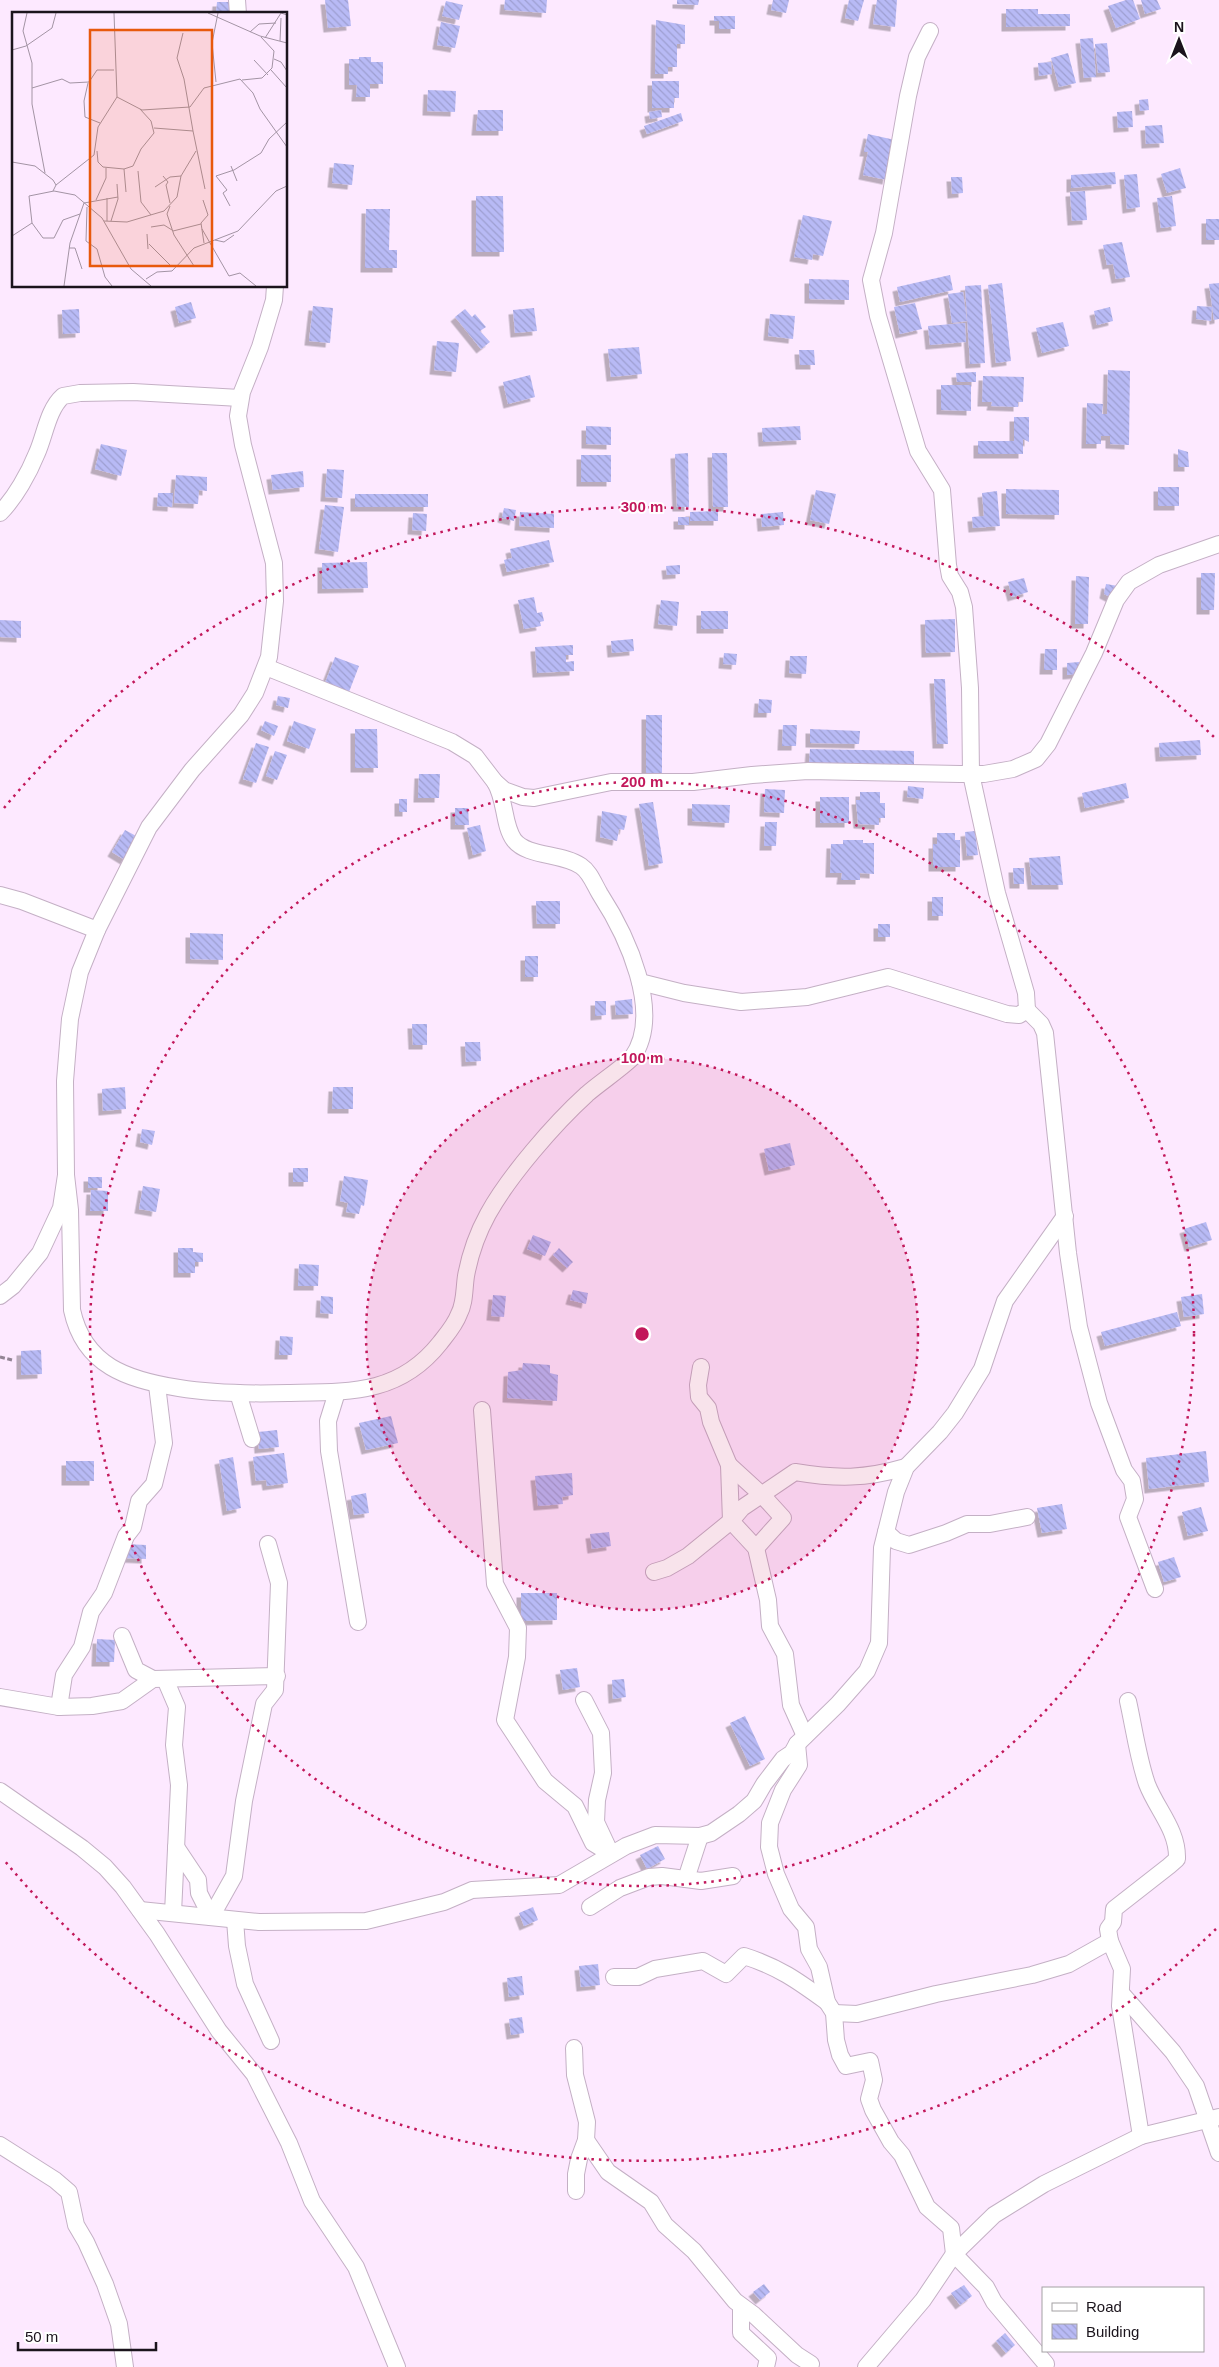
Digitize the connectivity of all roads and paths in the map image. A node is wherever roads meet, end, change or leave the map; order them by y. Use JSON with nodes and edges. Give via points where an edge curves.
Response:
{"nodes":[{"id":1,"x":930,"y":31,"type":"dead end"},
{"id":2,"x":275,"y":288,"type":"edge"},
{"id":3,"x":240,"y":398,"type":"junction"},
{"id":4,"x":0,"y":513,"type":"edge"},
{"id":5,"x":1219,"y":544,"type":"edge"},
{"id":6,"x":266,"y":667,"type":"junction"},
{"id":7,"x":971,"y":774,"type":"junction"},
{"id":8,"x":495,"y":782,"type":"junction"},
{"id":9,"x":0,"y":895,"type":"edge"},
{"id":10,"x":97,"y":930,"type":"junction"},
{"id":11,"x":640,"y":982,"type":"junction"},
{"id":12,"x":1027,"y":1010,"type":"junction"},
{"id":13,"x":66,"y":1175,"type":"junction"},
{"id":14,"x":1065,"y":1216,"type":"junction"},
{"id":15,"x":0,"y":1296,"type":"edge"},
{"id":16,"x":0,"y":1357,"type":"edge"},
{"id":17,"x":12,"y":1360,"type":"dead end"},
{"id":18,"x":701,"y":1367,"type":"dead end"},
{"id":19,"x":157,"y":1385,"type":"junction"},
{"id":20,"x":337,"y":1392,"type":"junction"},
{"id":21,"x":238,"y":1393,"type":"junction"},
{"id":22,"x":482,"y":1410,"type":"dead end"},
{"id":23,"x":252,"y":1439,"type":"dead end"},
{"id":24,"x":729,"y":1465,"type":"junction"},
{"id":25,"x":906,"y":1467,"type":"junction"},
{"id":26,"x":886,"y":1473,"type":"junction"},
{"id":27,"x":896,"y":1492,"type":"junction"},
{"id":28,"x":762,"y":1495,"type":"junction"},
{"id":29,"x":1027,"y":1517,"type":"dead end"},
{"id":30,"x":731,"y":1521,"type":"junction"},
{"id":31,"x":886,"y":1532,"type":"junction"},
{"id":32,"x":268,"y":1544,"type":"dead end"},
{"id":33,"x":756,"y":1548,"type":"junction"},
{"id":34,"x":654,"y":1572,"type":"dead end"},
{"id":35,"x":1155,"y":1589,"type":"dead end"},
{"id":36,"x":358,"y":1622,"type":"dead end"},
{"id":37,"x":122,"y":1636,"type":"dead end"},
{"id":38,"x":277,"y":1676,"type":"junction"},
{"id":39,"x":159,"y":1679,"type":"junction"},
{"id":40,"x":0,"y":1698,"type":"edge"},
{"id":41,"x":584,"y":1700,"type":"dead end"},
{"id":42,"x":1128,"y":1701,"type":"dead end"},
{"id":43,"x":59,"y":1707,"type":"junction"},
{"id":44,"x":801,"y":1740,"type":"junction"},
{"id":45,"x":0,"y":1791,"type":"edge"},
{"id":46,"x":700,"y":1836,"type":"junction"},
{"id":47,"x":176,"y":1847,"type":"junction"},
{"id":48,"x":611,"y":1854,"type":"junction"},
{"id":49,"x":732,"y":1876,"type":"dead end"},
{"id":50,"x":686,"y":1879,"type":"junction"},
{"id":51,"x":590,"y":1907,"type":"dead end"},
{"id":52,"x":140,"y":1910,"type":"junction"},
{"id":53,"x":173,"y":1913,"type":"junction"},
{"id":54,"x":210,"y":1917,"type":"junction"},
{"id":55,"x":235,"y":1920,"type":"junction"},
{"id":56,"x":1110,"y":1940,"type":"junction"},
{"id":57,"x":614,"y":1977,"type":"dead end"},
{"id":58,"x":1121,"y":1993,"type":"junction"},
{"id":59,"x":831,"y":2008,"type":"junction"},
{"id":60,"x":271,"y":2041,"type":"dead end"},
{"id":61,"x":574,"y":2048,"type":"dead end"},
{"id":62,"x":1214,"y":2119,"type":"edge"},
{"id":63,"x":1141,"y":2136,"type":"junction"},
{"id":64,"x":586,"y":2140,"type":"junction"},
{"id":65,"x":0,"y":2145,"type":"edge"},
{"id":66,"x":1219,"y":2153,"type":"edge"},
{"id":67,"x":576,"y":2191,"type":"dead end"},
{"id":68,"x":954,"y":2254,"type":"junction"},
{"id":69,"x":741,"y":2306,"type":"junction"},
{"id":70,"x":811,"y":2364,"type":"dead end"},
{"id":71,"x":1046,"y":2364,"type":"dead end"},
{"id":72,"x":125,"y":2367,"type":"edge"},
{"id":73,"x":397,"y":2367,"type":"edge"},
{"id":74,"x":766,"y":2367,"type":"edge"},
{"id":75,"x":866,"y":2367,"type":"edge"}],
"edges":[{"from":1,"to":7,"type":"street","via":[[917,57],[884,233],[871,280],[878,316],[918,451],[942,492],[950,576],[960,592],[964,607],[970,688]]},
{"from":2,"to":3,"type":"street","via":[[260,347]]},
{"from":3,"to":4,"type":"street","via":[[133,392],[64,396],[54,409],[32,463]]},
{"from":3,"to":6,"type":"street","via":[[238,416],[243,445],[274,563],[273,627]]},
{"from":5,"to":7,"type":"street","via":[[1159,565],[1129,582],[1116,600],[1094,653],[1044,750],[1030,763],[1013,770]]},
{"from":6,"to":8,"type":"street","via":[[452,742],[480,760]]},
{"from":6,"to":10,"type":"street","via":[[241,714],[148,827]]},
{"from":7,"to":8,"type":"street","via":[[808,771],[693,782],[611,782],[534,798],[513,794]]},
{"from":7,"to":12,"type":"street","via":[[996,893],[1026,993]]},
{"from":8,"to":11,"type":"street","via":[[501,791],[514,840],[527,849],[563,858],[586,870],[618,925]]},
{"from":9,"to":10,"type":"street"},
{"from":10,"to":13,"type":"street","via":[[80,972],[70,1019],[65,1080]]},
{"from":11,"to":12,"type":"street","via":[[703,997],[756,1002],[807,997],[888,978],[1007,1014],[1019,1015]]},
{"from":11,"to":20,"type":"street","via":[[643,1021],[639,1049],[628,1062],[574,1106],[544,1138],[488,1213],[471,1253],[460,1312],[452,1328],[426,1359],[408,1373],[376,1387]]},
{"from":12,"to":14,"type":"street","via":[[1045,1033]]},
{"from":13,"to":15,"type":"street","via":[[61,1208],[40,1254],[13,1286]]},
{"from":13,"to":19,"type":"street","via":[[72,1310],[76,1326],[87,1347],[105,1364],[127,1376]]},
{"from":14,"to":25,"type":"street","via":[[1005,1301],[982,1369],[955,1413]]},
{"from":14,"to":35,"type":"street","via":[[1084,1352],[1099,1403],[1124,1470],[1132,1481],[1135,1499],[1128,1517]]},
{"from":16,"to":17,"type":"path"},
{"from":18,"to":24,"type":"street","via":[[699,1397],[708,1408]]},
{"from":19,"to":21,"type":"street"},
{"from":19,"to":43,"type":"street","via":[[164,1442],[154,1484],[139,1501],[133,1527],[126,1536],[104,1593],[91,1612],[82,1647],[64,1675]]},
{"from":20,"to":21,"type":"street"},
{"from":20,"to":36,"type":"street","via":[[328,1421],[329,1451]]},
{"from":21,"to":23,"type":"street"},
{"from":22,"to":48,"type":"street","via":[[495,1584],[518,1628],[517,1657],[505,1720],[545,1781],[575,1806],[593,1843]]},
{"from":24,"to":28,"type":"street"},
{"from":24,"to":30,"type":"street"},
{"from":25,"to":26,"type":"street"},
{"from":25,"to":27,"type":"street"},
{"from":26,"to":27,"type":"street"},
{"from":26,"to":28,"type":"street","via":[[862,1478],[796,1472]]},
{"from":27,"to":31,"type":"street"},
{"from":28,"to":30,"type":"street","via":[[742,1508]]},
{"from":28,"to":33,"type":"street","via":[[784,1518]]},
{"from":29,"to":31,"type":"street","via":[[990,1524],[967,1524],[909,1545],[896,1541]]},
{"from":30,"to":33,"type":"street"},
{"from":30,"to":34,"type":"street","via":[[688,1556]]},
{"from":31,"to":44,"type":"street","via":[[881,1567],[879,1643],[867,1671]]},
{"from":32,"to":38,"type":"street","via":[[279,1583]]},
{"from":33,"to":44,"type":"street","via":[[768,1600],[770,1626],[785,1654],[791,1705]]},
{"from":37,"to":39,"type":"street","via":[[136,1670]]},
{"from":38,"to":39,"type":"street"},
{"from":38,"to":54,"type":"street","via":[[275,1690],[264,1704],[244,1801],[234,1876]]},
{"from":39,"to":43,"type":"street","via":[[122,1701]]},
{"from":39,"to":47,"type":"street","via":[[177,1707],[174,1745],[179,1785]]},
{"from":40,"to":43,"type":"street"},
{"from":41,"to":48,"type":"street","via":[[601,1732],[603,1773],[596,1822]]},
{"from":42,"to":56,"type":"street","via":[[1147,1784],[1177,1844],[1177,1858],[1114,1909],[1113,1922],[1108,1929]]},
{"from":44,"to":46,"type":"street","via":[[754,1801],[711,1833]]},
{"from":44,"to":59,"type":"street","via":[[799,1765],[783,1790],[770,1823],[769,1847],[776,1874],[792,1910],[806,1928],[809,1949],[819,1967]]},
{"from":45,"to":52,"type":"street","via":[[105,1867]]},
{"from":46,"to":48,"type":"street","via":[[654,1835]]},
{"from":46,"to":50,"type":"street"},
{"from":47,"to":53,"type":"street"},
{"from":47,"to":54,"type":"street","via":[[198,1880],[199,1893]]},
{"from":48,"to":55,"type":"street","via":[[559,1885],[472,1890],[444,1902],[366,1921]]},
{"from":49,"to":50,"type":"street","via":[[702,1881]]},
{"from":50,"to":51,"type":"street","via":[[649,1877],[620,1888]]},
{"from":52,"to":53,"type":"street"},
{"from":52,"to":73,"type":"street","via":[[218,2032],[260,2083],[312,2201],[356,2268]]},
{"from":53,"to":54,"type":"street"},
{"from":54,"to":55,"type":"street"},
{"from":55,"to":60,"type":"street","via":[[245,1984]]},
{"from":56,"to":58,"type":"street","via":[[1122,1969]]},
{"from":56,"to":59,"type":"street","via":[[1069,1964],[1032,1975],[858,2014]]},
{"from":57,"to":59,"type":"street","via":[[638,1977],[655,1969],[703,1961],[726,1974],[744,1956],[791,1976]]},
{"from":58,"to":62,"type":"street","via":[[1173,2052]]},
{"from":58,"to":63,"type":"street","via":[[1120,2006]]},
{"from":59,"to":68,"type":"street","via":[[840,2055],[846,2066],[870,2061],[874,2080],[869,2100],[872,2110],[902,2155],[927,2207],[951,2228]]},
{"from":61,"to":64,"type":"street","via":[[575,2075],[587,2122]]},
{"from":62,"to":63,"type":"street"},
{"from":62,"to":66,"type":"street"},
{"from":63,"to":68,"type":"street","via":[[1044,2184],[994,2215]]},
{"from":64,"to":67,"type":"street","via":[[579,2159]]},
{"from":64,"to":69,"type":"street","via":[[608,2172],[650,2202],[665,2225],[694,2251]]},
{"from":65,"to":72,"type":"street","via":[[69,2192],[76,2225],[105,2284],[119,2324]]},
{"from":68,"to":71,"type":"street","via":[[986,2287],[994,2302]]},
{"from":68,"to":75,"type":"street","via":[[924,2300]]},
{"from":69,"to":70,"type":"street"},
{"from":69,"to":74,"type":"street","via":[[741,2333],[768,2358]]}]}
